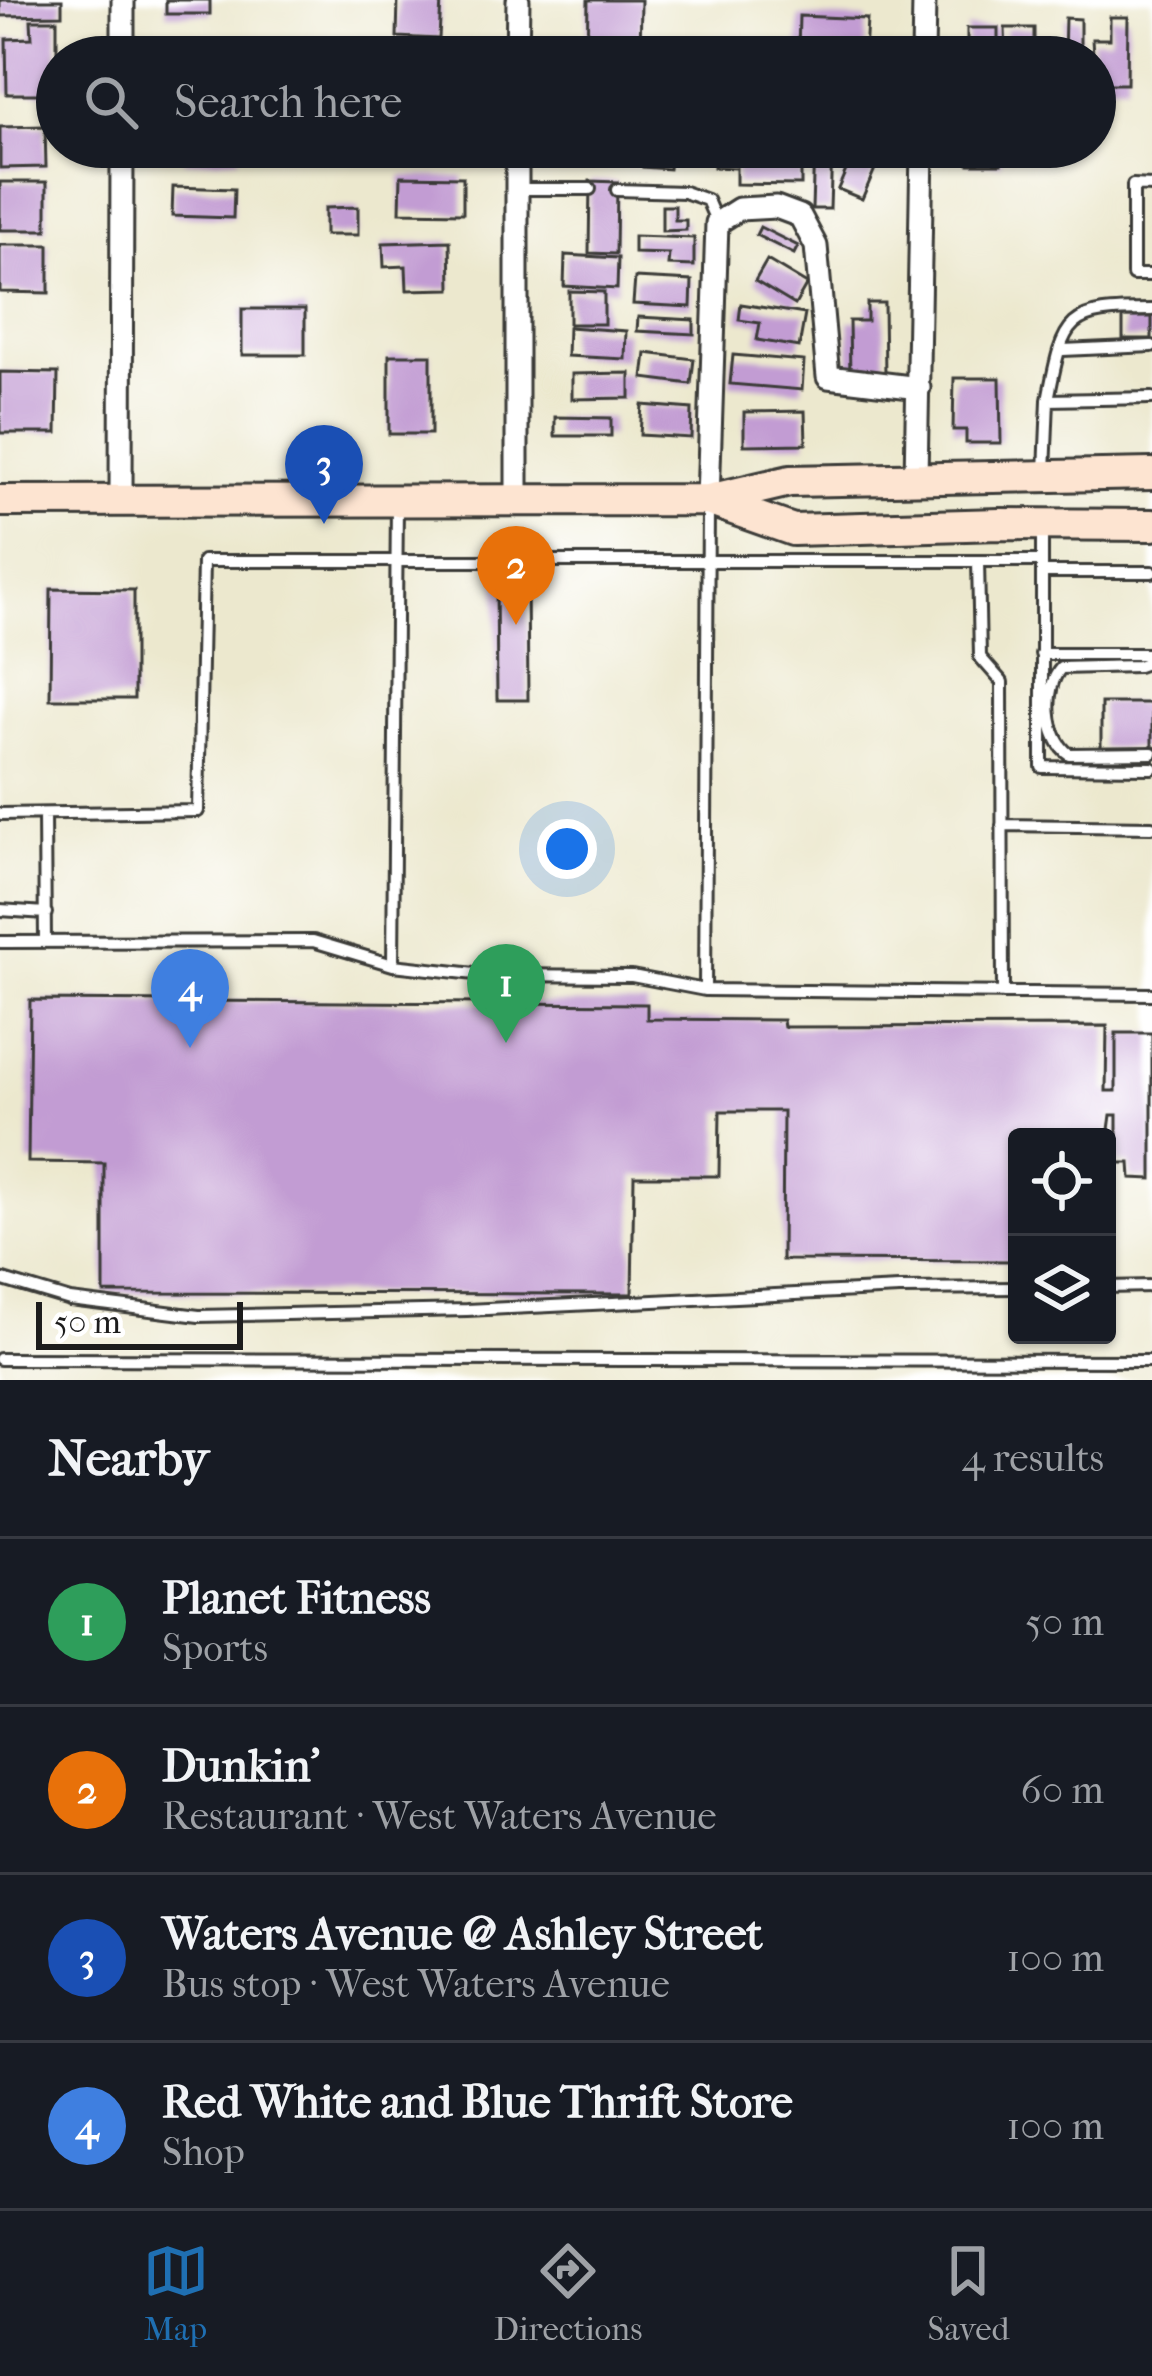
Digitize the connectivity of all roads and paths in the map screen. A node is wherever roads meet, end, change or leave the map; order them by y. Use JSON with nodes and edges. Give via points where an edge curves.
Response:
{"nodes":[{"id":1,"x":123,"y":0,"type":"edge"},
{"id":2,"x":518,"y":0,"type":"edge"},
{"id":3,"x":924,"y":0,"type":"edge"},
{"id":4,"x":122,"y":36,"type":"edge"},
{"id":5,"x":517,"y":36,"type":"edge"},
{"id":6,"x":923,"y":36,"type":"edge"},
{"id":7,"x":122,"y":168,"type":"edge"},
{"id":8,"x":517,"y":168,"type":"edge"},
{"id":9,"x":922,"y":168,"type":"edge"},
{"id":10,"x":1152,"y":186,"type":"edge"},
{"id":11,"x":590,"y":189,"type":"dead end"},
{"id":12,"x":517,"y":190,"type":"junction"},
{"id":13,"x":617,"y":190,"type":"dead end"},
{"id":14,"x":717,"y":223,"type":"junction"},
{"id":15,"x":1152,"y":275,"type":"edge"},
{"id":16,"x":1152,"y":310,"type":"edge"},
{"id":17,"x":1152,"y":346,"type":"edge"},
{"id":18,"x":1063,"y":350,"type":"junction"},
{"id":19,"x":919,"y":388,"type":"junction"},
{"id":20,"x":1152,"y":398,"type":"edge"},
{"id":21,"x":1048,"y":400,"type":"junction"},
{"id":22,"x":1152,"y":474,"type":"edge"},
{"id":23,"x":1045,"y":476,"type":"junction"},
{"id":24,"x":916,"y":478,"type":"junction"},
{"id":25,"x":517,"y":499,"type":"junction"},
{"id":26,"x":121,"y":500,"type":"junction"},
{"id":27,"x":397,"y":500,"type":"junction"},
{"id":28,"x":708,"y":500,"type":"junction"},
{"id":29,"x":0,"y":501,"type":"edge"},
{"id":30,"x":1042,"y":524,"type":"junction"},
{"id":31,"x":1152,"y":525,"type":"edge"},
{"id":32,"x":933,"y":526,"type":"junction"},
{"id":33,"x":397,"y":561,"type":"junction"},
{"id":34,"x":709,"y":561,"type":"junction"},
{"id":35,"x":933,"y":561,"type":"junction"},
{"id":36,"x":978,"y":561,"type":"junction"},
{"id":37,"x":1042,"y":566,"type":"junction"},
{"id":38,"x":1152,"y":572,"type":"edge"},
{"id":39,"x":1041,"y":654,"type":"junction"},
{"id":40,"x":1152,"y":657,"type":"edge"},
{"id":41,"x":1152,"y":753,"type":"edge"},
{"id":42,"x":1152,"y":768,"type":"edge"},
{"id":43,"x":0,"y":814,"type":"edge"},
{"id":44,"x":44,"y":814,"type":"junction"},
{"id":45,"x":1002,"y":825,"type":"junction"},
{"id":46,"x":1152,"y":827,"type":"edge"},
{"id":47,"x":0,"y":910,"type":"edge"},
{"id":48,"x":46,"y":913,"type":"junction"},
{"id":49,"x":0,"y":942,"type":"edge"},
{"id":50,"x":45,"y":942,"type":"junction"},
{"id":51,"x":393,"y":965,"type":"junction"},
{"id":52,"x":705,"y":990,"type":"junction"},
{"id":53,"x":1003,"y":993,"type":"junction"},
{"id":54,"x":1152,"y":994,"type":"edge"},
{"id":55,"x":0,"y":1279,"type":"edge"},
{"id":56,"x":1152,"y":1286,"type":"edge"},
{"id":57,"x":1116,"y":1287,"type":"edge"},
{"id":58,"x":1008,"y":1288,"type":"edge"},
{"id":59,"x":0,"y":1359,"type":"edge"},
{"id":60,"x":1152,"y":1360,"type":"edge"},
{"id":61,"x":978,"y":1362,"type":"junction"},
{"id":62,"x":977,"y":1380,"type":"edge"}],
"edges":[{"from":1,"to":4,"type":"street"},
{"from":2,"to":5,"type":"street"},
{"from":3,"to":6,"type":"street"},
{"from":7,"to":26,"type":"street"},
{"from":8,"to":12,"type":"street"},
{"from":9,"to":19,"type":"street"},
{"from":10,"to":15,"type":"lane","via":[[1133,185],[1133,275]]},
{"from":11,"to":12,"type":"lane"},
{"from":12,"to":25,"type":"street"},
{"from":13,"to":14,"type":"lane","via":[[684,192],[707,200]]},
{"from":14,"to":19,"type":"street","via":[[739,208],[800,216],[815,246],[828,377]]},
{"from":14,"to":28,"type":"street"},
{"from":16,"to":18,"type":"lane","via":[[1081,316],[1066,331]]},
{"from":17,"to":18,"type":"lane"},
{"from":18,"to":21,"type":"lane"},
{"from":19,"to":24,"type":"street"},
{"from":20,"to":21,"type":"lane"},
{"from":21,"to":23,"type":"lane"},
{"from":22,"to":23,"type":"main road"},
{"from":23,"to":24,"type":"main road"},
{"from":24,"to":28,"type":"main road","via":[[790,481]]},
{"from":25,"to":27,"type":"main road"},
{"from":25,"to":28,"type":"main road"},
{"from":26,"to":27,"type":"main road"},
{"from":26,"to":29,"type":"main road"},
{"from":27,"to":33,"type":"lane"},
{"from":28,"to":32,"type":"main road","via":[[793,530]]},
{"from":28,"to":34,"type":"lane"},
{"from":30,"to":31,"type":"main road"},
{"from":30,"to":32,"type":"main road"},
{"from":30,"to":37,"type":"lane"},
{"from":32,"to":35,"type":"lane"},
{"from":33,"to":34,"type":"lane"},
{"from":33,"to":44,"type":"lane","via":[[202,561],[199,811]]},
{"from":33,"to":51,"type":"lane"},
{"from":34,"to":35,"type":"lane"},
{"from":34,"to":52,"type":"lane"},
{"from":35,"to":36,"type":"lane"},
{"from":36,"to":37,"type":"lane"},
{"from":36,"to":45,"type":"lane","via":[[980,656],[1002,682]]},
{"from":37,"to":38,"type":"lane"},
{"from":37,"to":39,"type":"lane"},
{"from":39,"to":40,"type":"lane"},
{"from":39,"to":42,"type":"lane","via":[[1042,767]]},
{"from":40,"to":41,"type":"lane","via":[[1138,666],[1061,668],[1052,681],[1052,736],[1069,754]]},
{"from":43,"to":44,"type":"lane"},
{"from":44,"to":48,"type":"lane"},
{"from":45,"to":46,"type":"lane"},
{"from":45,"to":53,"type":"lane"},
{"from":47,"to":48,"type":"lane"},
{"from":48,"to":50,"type":"lane"},
{"from":49,"to":50,"type":"lane"},
{"from":50,"to":51,"type":"lane","via":[[313,941]]},
{"from":51,"to":52,"type":"lane","via":[[632,976]]},
{"from":52,"to":53,"type":"lane"},
{"from":53,"to":54,"type":"lane"},
{"from":55,"to":58,"type":"lane","via":[[70,1300],[199,1316]]},
{"from":56,"to":57,"type":"lane"},
{"from":59,"to":61,"type":"lane"},
{"from":60,"to":61,"type":"lane"},
{"from":61,"to":62,"type":"lane"}]}
